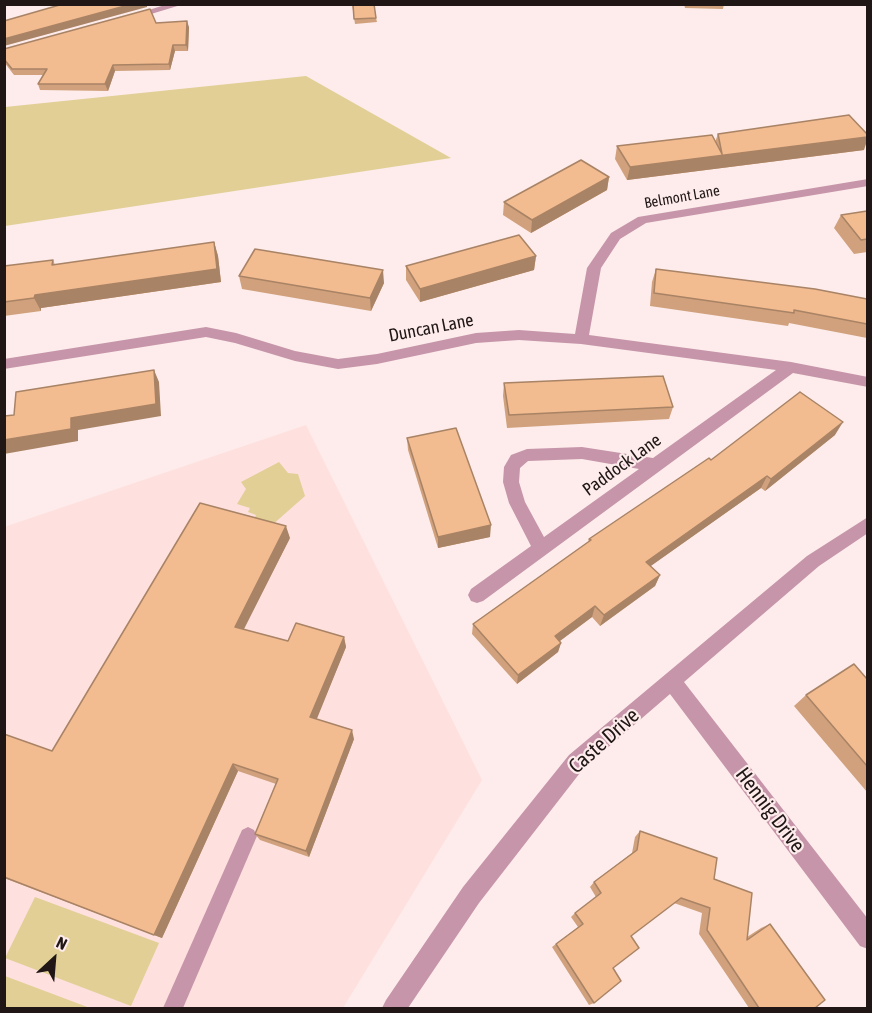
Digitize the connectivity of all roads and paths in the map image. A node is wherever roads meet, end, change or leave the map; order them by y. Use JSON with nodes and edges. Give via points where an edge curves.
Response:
{"nodes":[{"id":1,"x":180,"y":4,"type":"edge"},
{"id":2,"x":116,"y":22,"type":"edge"},
{"id":3,"x":867,"y":182,"type":"edge"},
{"id":4,"x":581,"y":339,"type":"junction"},
{"id":5,"x":4,"y":364,"type":"edge"},
{"id":6,"x":791,"y":367,"type":"junction"},
{"id":7,"x":867,"y":382,"type":"edge"},
{"id":8,"x":656,"y":465,"type":"junction"},
{"id":9,"x":867,"y":524,"type":"edge"},
{"id":10,"x":541,"y":548,"type":"junction"},
{"id":11,"x":477,"y":595,"type":"dead end"},
{"id":12,"x":672,"y":681,"type":"junction"},
{"id":13,"x":248,"y":836,"type":"dead end"},
{"id":14,"x":867,"y":938,"type":"edge"},
{"id":15,"x":173,"y":1008,"type":"edge"},
{"id":16,"x":394,"y":1008,"type":"edge"}],
"edges":[{"from":1,"to":2,"type":"street"},
{"from":3,"to":4,"type":"street","name":"Belmont Lane","via":[[642,220],[615,236],[594,268]]},
{"from":4,"to":5,"type":"street","name":"Duncan Lane","via":[[519,335],[476,338],[338,364],[206,332]]},
{"from":4,"to":6,"type":"street","name":"Duncan Lane"},
{"from":6,"to":7,"type":"street","name":"Duncan Lane"},
{"from":6,"to":8,"type":"street","name":"Paddock Lane"},
{"from":8,"to":10,"type":"street","name":"Paddock Lane"},
{"from":8,"to":10,"type":"street","via":[[582,453],[517,459],[511,482]]},
{"from":9,"to":12,"type":"street","name":"Caste Drive","via":[[813,561]]},
{"from":10,"to":11,"type":"street","name":"Paddock Lane"},
{"from":12,"to":14,"type":"street","name":"Hennig Drive"},
{"from":12,"to":16,"type":"street","name":"Caste Drive","via":[[576,762],[471,895]]},
{"from":13,"to":15,"type":"lane"}]}
